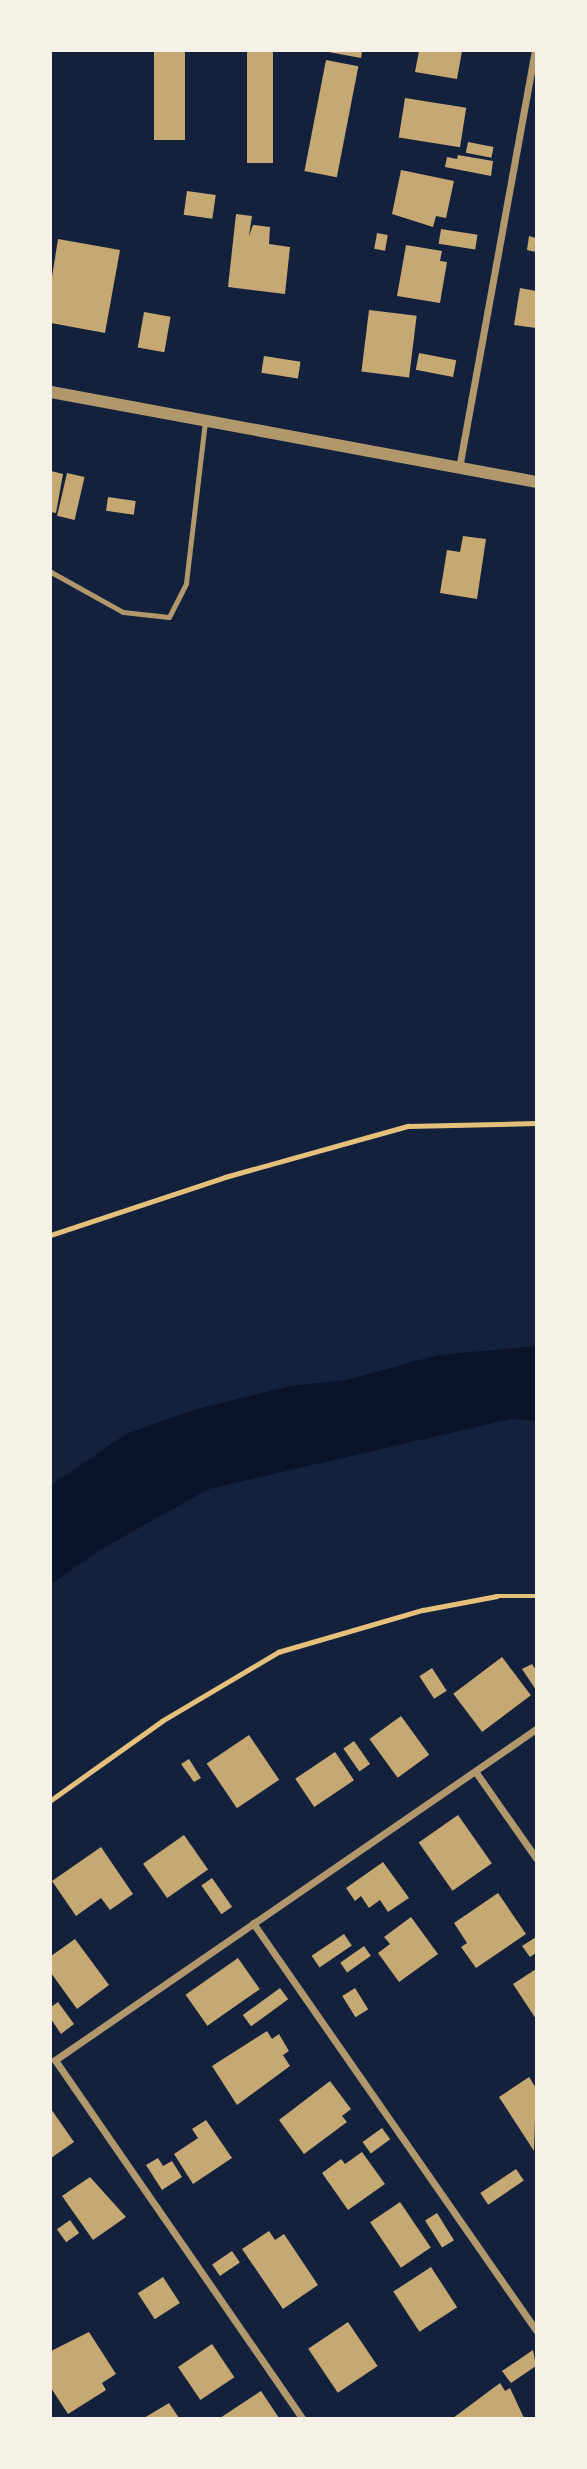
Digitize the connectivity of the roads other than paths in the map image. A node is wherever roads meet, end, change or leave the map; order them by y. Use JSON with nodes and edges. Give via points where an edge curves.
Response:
{"nodes":[{"id":1,"x":535,"y":51,"type":"edge"},
{"id":2,"x":51,"y":392,"type":"edge"},
{"id":3,"x":206,"y":421,"type":"junction"},
{"id":4,"x":459,"y":468,"type":"junction"},
{"id":5,"x":536,"y":482,"type":"edge"},
{"id":6,"x":51,"y":572,"type":"edge"},
{"id":7,"x":536,"y":1729,"type":"edge"},
{"id":8,"x":475,"y":1771,"type":"junction"},
{"id":9,"x":536,"y":1858,"type":"edge"},
{"id":10,"x":253,"y":1923,"type":"junction"},
{"id":11,"x":536,"y":2330,"type":"edge"},
{"id":12,"x":302,"y":2418,"type":"edge"}],
"edges":[{"from":1,"to":4,"type":"street"},
{"from":2,"to":3,"type":"street"},
{"from":3,"to":4,"type":"street"},
{"from":3,"to":6,"type":"lane","via":[[186,583],[169,617],[123,612]]},
{"from":4,"to":5,"type":"street"},
{"from":7,"to":8,"type":"street"},
{"from":8,"to":9,"type":"street"},
{"from":8,"to":10,"type":"street"},
{"from":10,"to":11,"type":"street"},
{"from":10,"to":12,"type":"street","via":[[55,2060]]}]}
